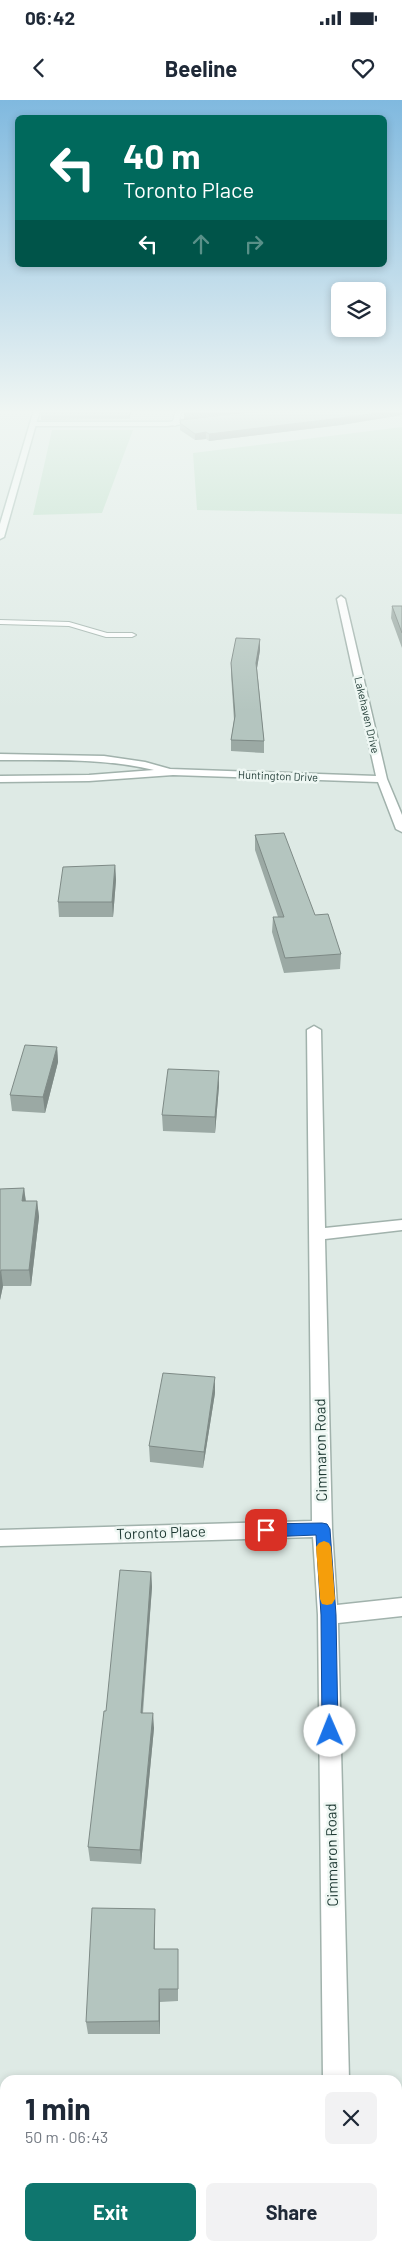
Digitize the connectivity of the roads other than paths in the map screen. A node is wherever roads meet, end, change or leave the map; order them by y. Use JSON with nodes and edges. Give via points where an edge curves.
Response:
{"nodes":[{"id":1,"x":8,"y":510,"type":"edge"},
{"id":2,"x":0,"y":537,"type":"edge"},
{"id":3,"x":341,"y":599,"type":"dead end"},
{"id":4,"x":0,"y":622,"type":"edge"},
{"id":5,"x":132,"y":635,"type":"dead end"},
{"id":6,"x":0,"y":757,"type":"edge"},
{"id":7,"x":173,"y":772,"type":"junction"},
{"id":8,"x":0,"y":779,"type":"edge"},
{"id":9,"x":382,"y":779,"type":"junction"},
{"id":10,"x":402,"y":829,"type":"edge"},
{"id":11,"x":314,"y":1030,"type":"dead end"},
{"id":12,"x":402,"y":1225,"type":"edge"},
{"id":13,"x":317,"y":1234,"type":"junction"},
{"id":14,"x":322,"y":1529,"type":"junction"},
{"id":15,"x":0,"y":1538,"type":"edge"},
{"id":16,"x":402,"y":1607,"type":"edge"},
{"id":17,"x":328,"y":1615,"type":"junction"},
{"id":18,"x":336,"y":2075,"type":"edge"}],
"edges":[{"from":1,"to":2,"type":"street"},
{"from":3,"to":9,"type":"street","name":"Lakehaven Drive"},
{"from":4,"to":5,"type":"lane","via":[[70,624],[106,635]]},
{"from":6,"to":7,"type":"street","name":"Huntington Drive","via":[[118,761]]},
{"from":7,"to":8,"type":"street","name":"Huntington Drive","via":[[89,778]]},
{"from":7,"to":9,"type":"street","name":"Huntington Drive"},
{"from":9,"to":10,"type":"street","name":"Lakehaven Drive"},
{"from":11,"to":13,"type":"street","name":"Cimmaron Road"},
{"from":12,"to":13,"type":"street"},
{"from":13,"to":14,"type":"street","name":"Cimmaron Road"},
{"from":14,"to":15,"type":"street","name":"Toronto Place"},
{"from":14,"to":17,"type":"street","name":"Cimmaron Road"},
{"from":16,"to":17,"type":"street"},
{"from":17,"to":18,"type":"street","name":"Cimmaron Road"}]}
